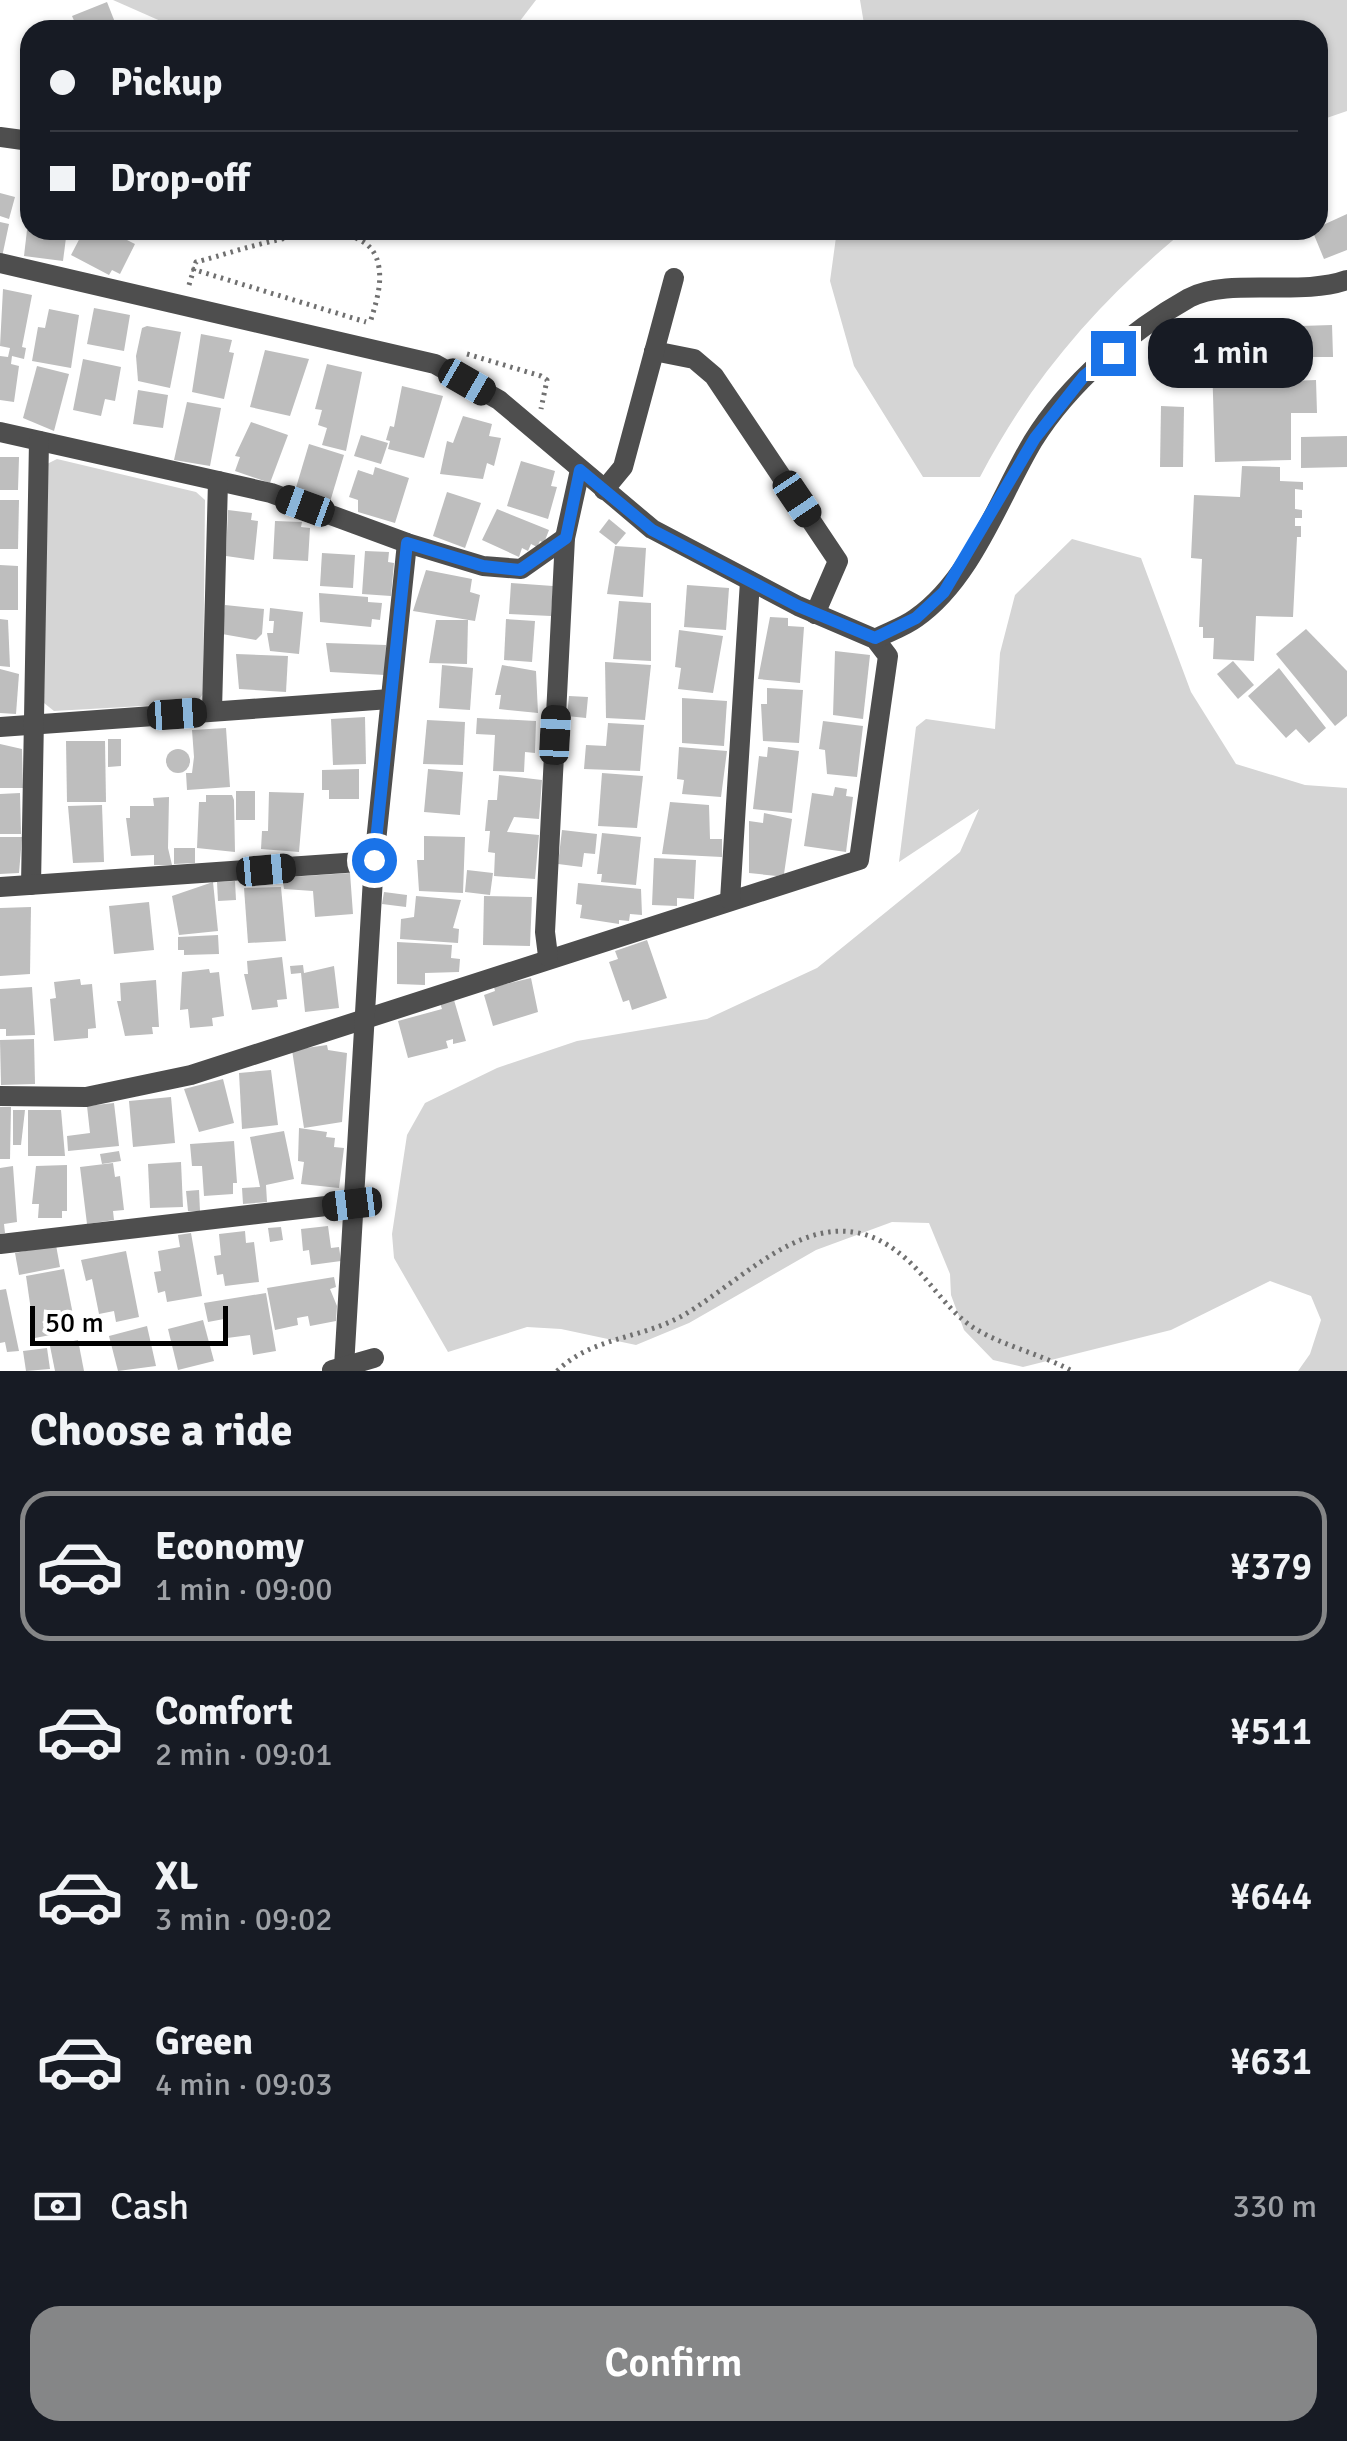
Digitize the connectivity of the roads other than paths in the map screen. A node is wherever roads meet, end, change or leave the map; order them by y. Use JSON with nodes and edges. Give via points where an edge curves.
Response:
{"nodes":[{"id":1,"x":0,"y":264,"type":"edge"},
{"id":2,"x":674,"y":278,"type":"dead end"},
{"id":3,"x":1347,"y":280,"type":"edge"},
{"id":4,"x":654,"y":352,"type":"junction"},
{"id":5,"x":0,"y":432,"type":"edge"},
{"id":6,"x":39,"y":440,"type":"junction"},
{"id":7,"x":580,"y":470,"type":"junction"},
{"id":8,"x":218,"y":481,"type":"junction"},
{"id":9,"x":604,"y":490,"type":"junction"},
{"id":10,"x":566,"y":538,"type":"junction"},
{"id":11,"x":407,"y":543,"type":"junction"},
{"id":12,"x":750,"y":581,"type":"junction"},
{"id":13,"x":815,"y":614,"type":"junction"},
{"id":14,"x":875,"y":638,"type":"junction"},
{"id":15,"x":390,"y":698,"type":"junction"},
{"id":16,"x":212,"y":711,"type":"junction"},
{"id":17,"x":35,"y":724,"type":"junction"},
{"id":18,"x":0,"y":726,"type":"edge"},
{"id":19,"x":374,"y":860,"type":"junction"},
{"id":20,"x":31,"y":885,"type":"junction"},
{"id":21,"x":0,"y":887,"type":"edge"},
{"id":22,"x":730,"y":900,"type":"junction"},
{"id":23,"x":548,"y":956,"type":"junction"},
{"id":24,"x":363,"y":1018,"type":"junction"},
{"id":25,"x":0,"y":1096,"type":"edge"},
{"id":26,"x":352,"y":1204,"type":"junction"},
{"id":27,"x":0,"y":1244,"type":"edge"},
{"id":28,"x":374,"y":1358,"type":"dead end"},
{"id":29,"x":337,"y":1369,"type":"edge"}],
"edges":[{"from":1,"to":7,"type":"street","via":[[435,364],[500,400]]},
{"from":2,"to":4,"type":"street"},
{"from":3,"to":14,"type":"street","via":[[1324,288],[1194,296],[1141,330],[1084,376],[1035,438],[944,592],[916,618]]},
{"from":4,"to":9,"type":"street","via":[[623,467]]},
{"from":4,"to":13,"type":"street","via":[[694,360],[714,376],[838,561]]},
{"from":5,"to":6,"type":"street"},
{"from":6,"to":8,"type":"street"},
{"from":6,"to":17,"type":"street"},
{"from":7,"to":9,"type":"street"},
{"from":7,"to":10,"type":"street"},
{"from":8,"to":11,"type":"street"},
{"from":8,"to":16,"type":"street"},
{"from":9,"to":12,"type":"street","via":[[652,530]]},
{"from":10,"to":11,"type":"street","via":[[520,570]]},
{"from":10,"to":23,"type":"street"},
{"from":11,"to":15,"type":"street"},
{"from":12,"to":13,"type":"street"},
{"from":12,"to":22,"type":"street"},
{"from":13,"to":14,"type":"street"},
{"from":14,"to":22,"type":"street","via":[[888,656],[860,860]]},
{"from":15,"to":16,"type":"street"},
{"from":15,"to":19,"type":"street"},
{"from":16,"to":17,"type":"street"},
{"from":17,"to":18,"type":"street"},
{"from":17,"to":20,"type":"street"},
{"from":19,"to":20,"type":"street"},
{"from":19,"to":24,"type":"street"},
{"from":20,"to":21,"type":"street"},
{"from":22,"to":23,"type":"street"},
{"from":23,"to":24,"type":"street"},
{"from":24,"to":25,"type":"street","via":[[191,1075],[86,1097]]},
{"from":24,"to":26,"type":"street"},
{"from":26,"to":27,"type":"street"},
{"from":26,"to":29,"type":"street"},
{"from":28,"to":29,"type":"street"}]}
